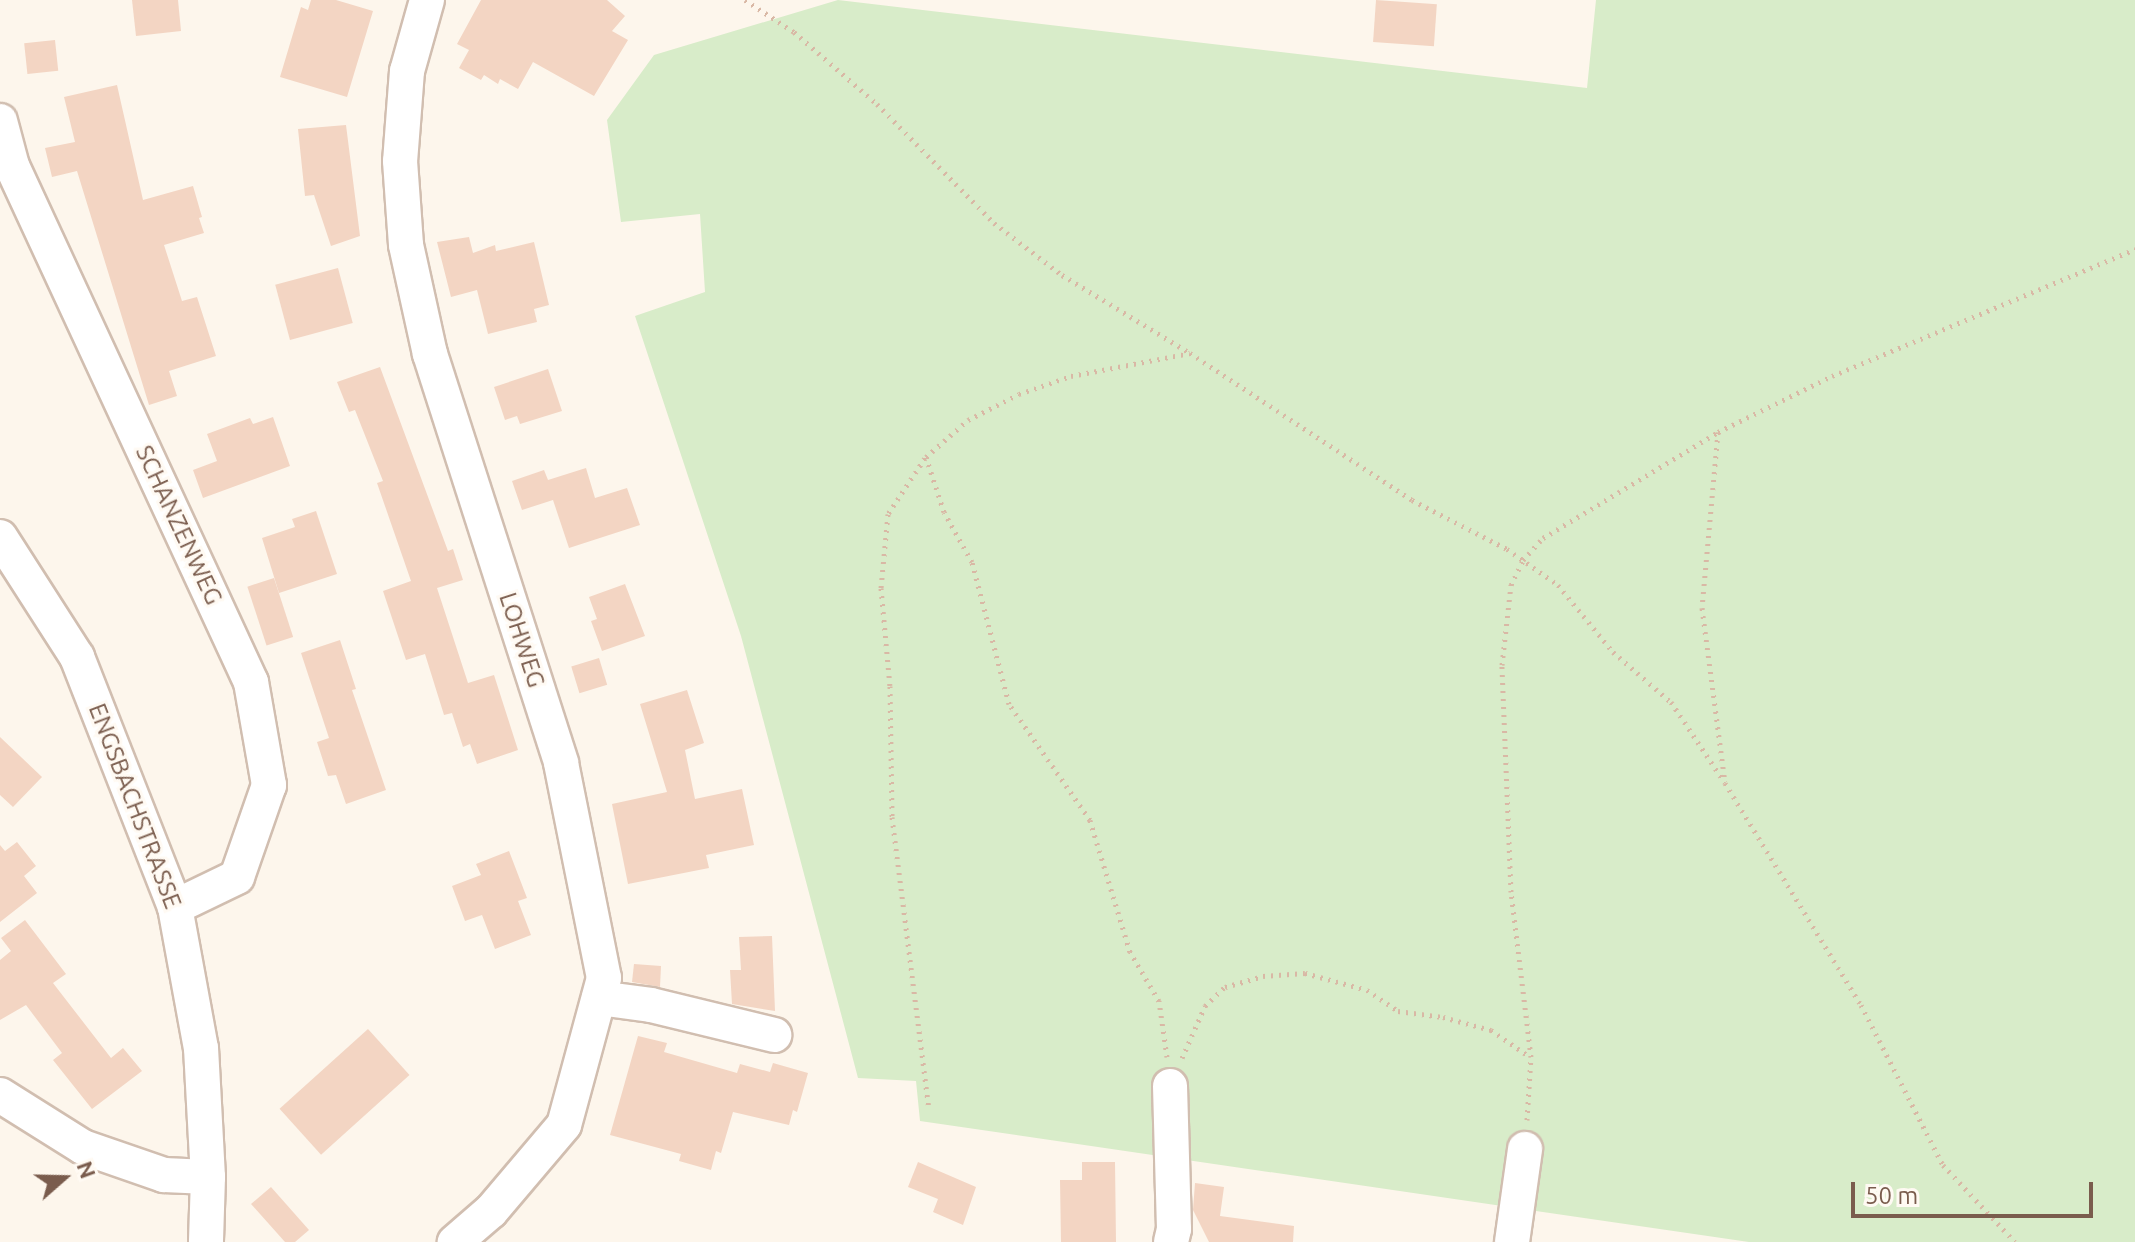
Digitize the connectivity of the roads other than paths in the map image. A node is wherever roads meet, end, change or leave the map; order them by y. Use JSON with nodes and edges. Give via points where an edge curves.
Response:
{"nodes":[{"id":1,"x":427,"y":0,"type":"edge"},
{"id":2,"x":0,"y":121,"type":"edge"},
{"id":3,"x":0,"y":537,"type":"edge"},
{"id":4,"x":175,"y":907,"type":"junction"},
{"id":5,"x":599,"y":998,"type":"junction"},
{"id":6,"x":774,"y":1035,"type":"dead end"},
{"id":7,"x":1170,"y":1086,"type":"road end"},
{"id":8,"x":0,"y":1095,"type":"edge"},
{"id":9,"x":1525,"y":1149,"type":"road end"},
{"id":10,"x":208,"y":1177,"type":"junction"},
{"id":11,"x":206,"y":1242,"type":"edge"},
{"id":12,"x":455,"y":1242,"type":"edge"},
{"id":13,"x":1171,"y":1242,"type":"edge"},
{"id":14,"x":1512,"y":1242,"type":"edge"}],
"edges":[{"from":1,"to":5,"type":"street","name":"LOHWEG","via":[[407,71],[400,161],[406,245],[430,354],[561,763],[604,978]]},
{"from":2,"to":4,"type":"street","name":"SCHANZENWEG","via":[[12,166],[251,682],[269,785],[237,877]]},
{"from":3,"to":4,"type":"street","name":"ENGSBACHSTRASSE","via":[[77,657]]},
{"from":4,"to":10,"type":"street","name":"ENGSBACHSTRASSE","via":[[201,1048]]},
{"from":5,"to":6,"type":"street"},
{"from":5,"to":12,"type":"street","name":"LOHWEG","via":[[564,1125],[491,1211]]},
{"from":7,"to":13,"type":"street"},
{"from":8,"to":10,"type":"street","via":[[83,1147],[164,1175]]},
{"from":9,"to":14,"type":"street"},
{"from":10,"to":11,"type":"street","name":"ENGSBACHSTRASSE"}]}
